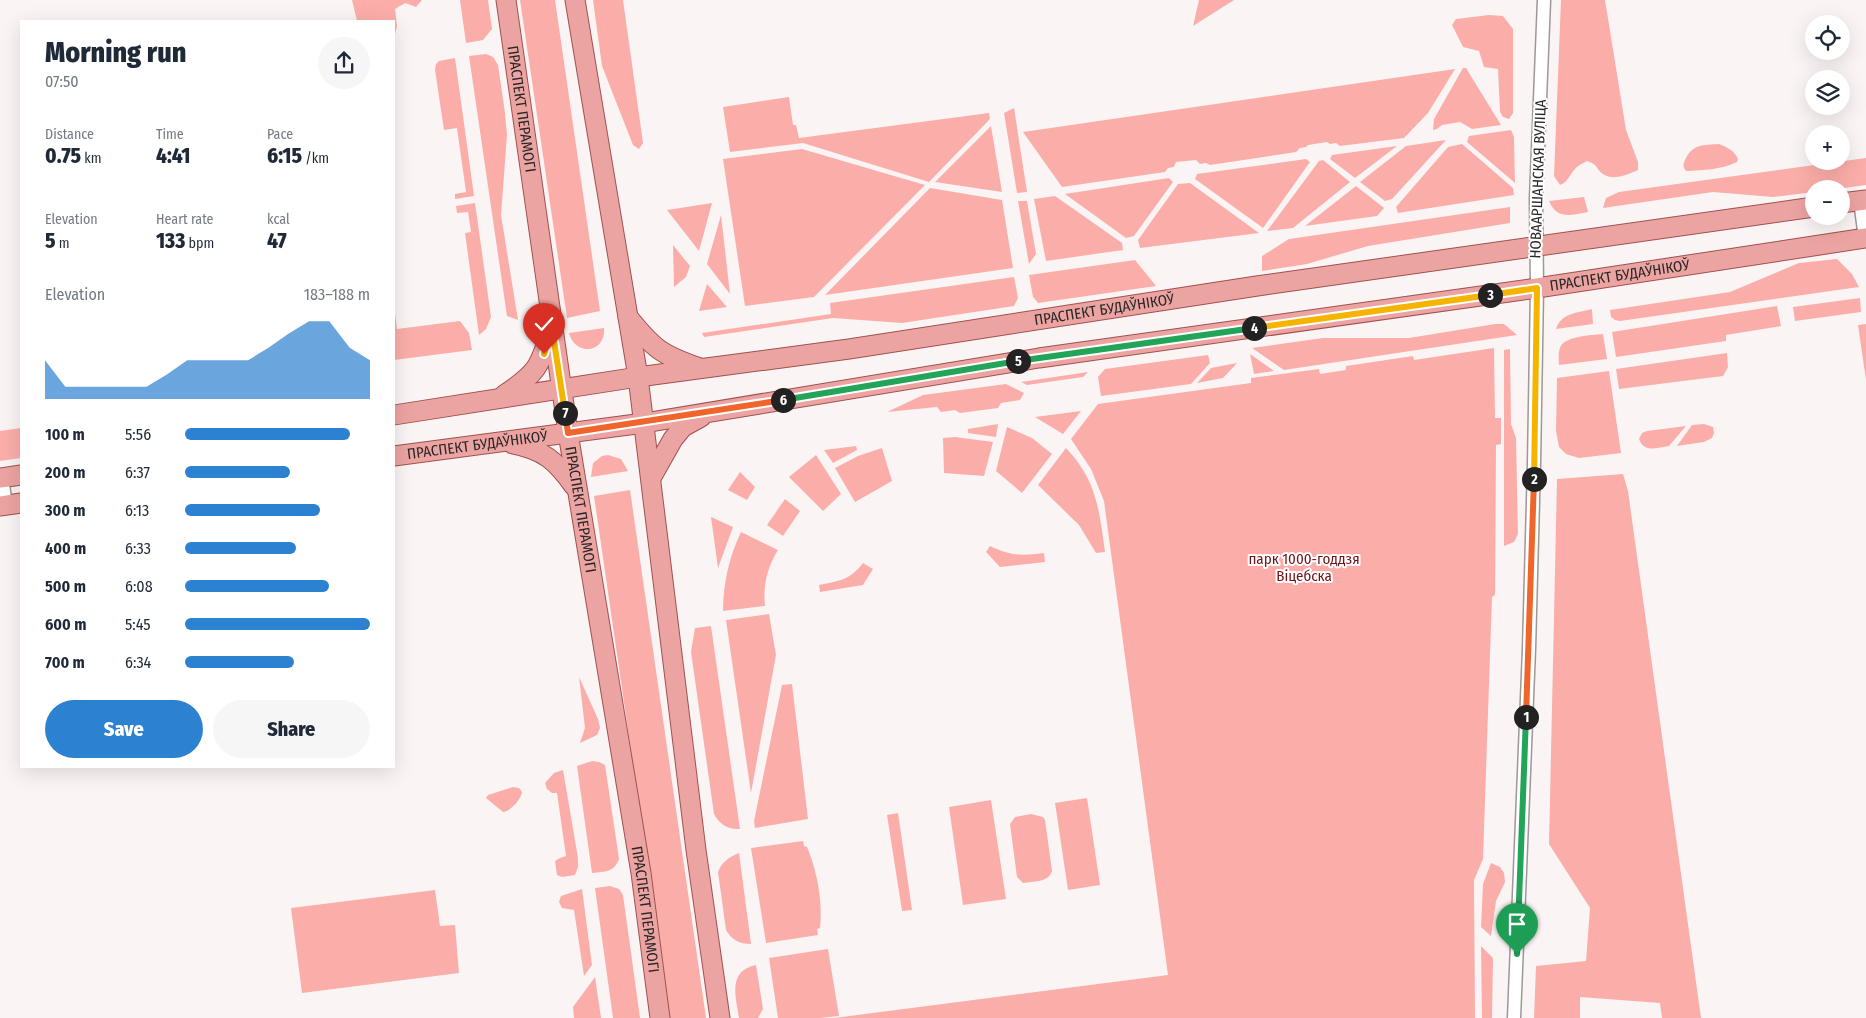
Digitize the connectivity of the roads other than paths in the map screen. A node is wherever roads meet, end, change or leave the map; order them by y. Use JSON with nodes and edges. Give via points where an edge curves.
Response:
{"nodes":[{"id":1,"x":506,"y":0,"type":"edge"},
{"id":2,"x":575,"y":0,"type":"edge"},
{"id":3,"x":1544,"y":0,"type":"edge"},
{"id":4,"x":1863,"y":200,"type":"edge"},
{"id":5,"x":1850,"y":202,"type":"edge"},
{"id":6,"x":1805,"y":208,"type":"edge"},
{"id":7,"x":1866,"y":238,"type":"edge"},
{"id":8,"x":1536,"y":246,"type":"junction"},
{"id":9,"x":1537,"y":288,"type":"junction"},
{"id":10,"x":628,"y":316,"type":"junction"},
{"id":11,"x":552,"y":328,"type":"junction"},
{"id":12,"x":703,"y":369,"type":"junction"},
{"id":13,"x":638,"y":377,"type":"junction"},
{"id":14,"x":562,"y":389,"type":"junction"},
{"id":15,"x":497,"y":399,"type":"junction"},
{"id":16,"x":711,"y":411,"type":"junction"},
{"id":17,"x":395,"y":415,"type":"edge"},
{"id":18,"x":644,"y":423,"type":"junction"},
{"id":19,"x":568,"y":433,"type":"junction"},
{"id":20,"x":504,"y":442,"type":"junction"},
{"id":21,"x":395,"y":456,"type":"edge"},
{"id":22,"x":20,"y":475,"type":"edge"},
{"id":23,"x":1,"y":478,"type":"edge"},
{"id":24,"x":651,"y":478,"type":"junction"},
{"id":25,"x":576,"y":489,"type":"junction"},
{"id":26,"x":9,"y":505,"type":"edge"},
{"id":27,"x":660,"y":1018,"type":"edge"},
{"id":28,"x":720,"y":1018,"type":"edge"},
{"id":29,"x":1514,"y":1018,"type":"edge"}],
"edges":[{"from":1,"to":11,"type":"main road","name":"ПРАСПЕКТ ПЕРАМОГІ"},
{"from":2,"to":10,"type":"main road"},
{"from":3,"to":8,"type":"street","name":"НОВААРШАНСКАЯ ВУЛІЦА"},
{"from":4,"to":5,"type":"main road"},
{"from":4,"to":7,"type":"street"},
{"from":6,"to":8,"type":"main road","name":"ПРАСПЕКТ БУДАЎНІКОЎ"},
{"from":7,"to":9,"type":"main road","name":"ПРАСПЕКТ БУДАЎНІКОЎ"},
{"from":8,"to":9,"type":"street","name":"НОВААРШАНСКАЯ ВУЛІЦА"},
{"from":8,"to":12,"type":"main road","name":"ПРАСПЕКТ БУДАЎНІКОЎ"},
{"from":9,"to":16,"type":"main road","name":"ПРАСПЕКТ БУДАЎНІКОЎ","via":[[1039,358]]},
{"from":9,"to":29,"type":"street","name":"НОВААРШАНСКАЯ ВУЛІЦА","via":[[1529,649]]},
{"from":10,"to":12,"type":"main road","via":[[660,351]]},
{"from":10,"to":13,"type":"main road"},
{"from":11,"to":14,"type":"main road","name":"ПРАСПЕКТ ПЕРАМОГІ"},
{"from":11,"to":15,"type":"main road","via":[[536,370]]},
{"from":12,"to":13,"type":"main road","name":"ПРАСПЕКТ БУДАЎНІКОЎ"},
{"from":13,"to":14,"type":"main road","name":"ПРАСПЕКТ БУДАЎНІКОЎ"},
{"from":13,"to":18,"type":"main road"},
{"from":14,"to":15,"type":"main road","name":"ПРАСПЕКТ БУДАЎНІКОЎ"},
{"from":14,"to":19,"type":"main road","name":"ПРАСПЕКТ ПЕРАМОГІ"},
{"from":15,"to":17,"type":"main road","name":"ПРАСПЕКТ БУДАЎНІКОЎ"},
{"from":16,"to":18,"type":"main road","name":"ПРАСПЕКТ БУДАЎНІКОЎ"},
{"from":16,"to":24,"type":"main road","via":[[683,427]]},
{"from":18,"to":19,"type":"main road","name":"ПРАСПЕКТ БУДАЎНІКОЎ"},
{"from":18,"to":24,"type":"main road"},
{"from":19,"to":20,"type":"main road","name":"ПРАСПЕКТ БУДАЎНІКОЎ"},
{"from":19,"to":25,"type":"main road","name":"ПРАСПЕКТ ПЕРАМОГІ"},
{"from":20,"to":21,"type":"main road","name":"ПРАСПЕКТ БУДАЎНІКОЎ"},
{"from":20,"to":25,"type":"main road","via":[[532,448],[550,458]]},
{"from":22,"to":23,"type":"main road"},
{"from":23,"to":26,"type":"street"},
{"from":24,"to":28,"type":"main road","via":[[696,850]]},
{"from":25,"to":27,"type":"main road","name":"ПРАСПЕКТ ПЕРАМОГІ","via":[[641,873]]}]}
